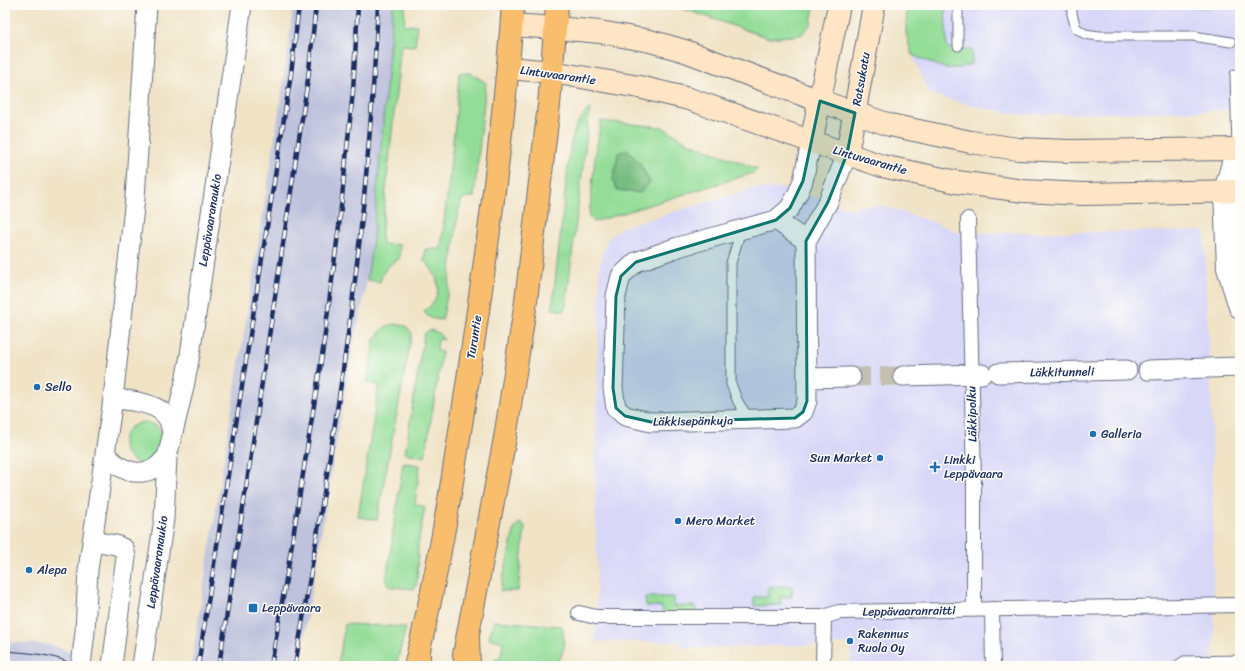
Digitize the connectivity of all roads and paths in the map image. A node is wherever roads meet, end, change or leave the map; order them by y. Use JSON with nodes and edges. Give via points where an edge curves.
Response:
{"nodes":[{"id":1,"x":147,"y":5,"type":"edge"},
{"id":2,"x":242,"y":5,"type":"edge"},
{"id":3,"x":557,"y":5,"type":"edge"},
{"id":4,"x":839,"y":5,"type":"edge"},
{"id":5,"x":874,"y":5,"type":"edge"},
{"id":6,"x":958,"y":5,"type":"edge"},
{"id":7,"x":1072,"y":5,"type":"edge"},
{"id":8,"x":512,"y":15,"type":"edge"},
{"id":9,"x":556,"y":28,"type":"junction"},
{"id":10,"x":1231,"y":42,"type":"dead end"},
{"id":11,"x":958,"y":46,"type":"dead end"},
{"id":12,"x":509,"y":68,"type":"junction"},
{"id":13,"x":552,"y":72,"type":"junction"},
{"id":14,"x":1235,"y":74,"type":"dead end"},
{"id":15,"x":820,"y":101,"type":"junction"},
{"id":16,"x":856,"y":113,"type":"junction"},
{"id":17,"x":811,"y":143,"type":"junction"},
{"id":18,"x":1239,"y":152,"type":"edge"},
{"id":19,"x":848,"y":154,"type":"junction"},
{"id":20,"x":1232,"y":191,"type":"edge"},
{"id":21,"x":968,"y":219,"type":"dead end"},
{"id":22,"x":776,"y":220,"type":"junction"},
{"id":23,"x":741,"y":230,"type":"junction"},
{"id":24,"x":806,"y":241,"type":"junction"},
{"id":25,"x":1240,"y":307,"type":"edge"},
{"id":26,"x":1240,"y":367,"type":"edge"},
{"id":27,"x":1127,"y":370,"type":"dead end"},
{"id":28,"x":1148,"y":370,"type":"dead end"},
{"id":29,"x":984,"y":374,"type":"junction"},
{"id":30,"x":903,"y":376,"type":"tunnel mouth"},
{"id":31,"x":850,"y":377,"type":"tunnel mouth"},
{"id":32,"x":807,"y":378,"type":"junction"},
{"id":33,"x":113,"y":399,"type":"junction"},
{"id":34,"x":750,"y":420,"type":"junction"},
{"id":35,"x":172,"y":433,"type":"junction"},
{"id":36,"x":105,"y":454,"type":"junction"},
{"id":37,"x":167,"y":457,"type":"junction"},
{"id":38,"x":92,"y":541,"type":"junction"},
{"id":39,"x":1240,"y":605,"type":"edge"},
{"id":40,"x":992,"y":609,"type":"junction"},
{"id":41,"x":974,"y":610,"type":"junction"},
{"id":42,"x":579,"y":613,"type":"dead end"},
{"id":43,"x":824,"y":617,"type":"junction"},
{"id":44,"x":468,"y":637,"type":"junction"},
{"id":45,"x":1240,"y":660,"type":"edge"},
{"id":46,"x":418,"y":661,"type":"edge"},
{"id":47,"x":81,"y":666,"type":"edge"},
{"id":48,"x":112,"y":666,"type":"edge"},
{"id":49,"x":142,"y":666,"type":"edge"},
{"id":50,"x":461,"y":666,"type":"edge"},
{"id":51,"x":469,"y":666,"type":"edge"},
{"id":52,"x":823,"y":666,"type":"edge"},
{"id":53,"x":992,"y":666,"type":"edge"},
{"id":54,"x":1177,"y":666,"type":"edge"}],
"edges":[{"from":1,"to":33,"type":"street","via":[[135,198]]},
{"from":2,"to":35,"type":"street","name":"Leppävaaranaukio","via":[[190,355]]},
{"from":3,"to":9,"type":"main road"},
{"from":4,"to":15,"type":"main road"},
{"from":5,"to":16,"type":"main road","name":"Ratsukatu"},
{"from":6,"to":11,"type":"lane"},
{"from":7,"to":10,"type":"lane","via":[[1076,28],[1085,34],[1193,36]]},
{"from":8,"to":9,"type":"main road"},
{"from":8,"to":12,"type":"main road","name":"Turuntie"},
{"from":9,"to":13,"type":"main road"},
{"from":9,"to":15,"type":"main road","via":[[611,34],[685,51]]},
{"from":12,"to":13,"type":"main road","name":"Lintuvaarantie"},
{"from":12,"to":46,"type":"main road","name":"Turuntie","via":[[485,264],[452,490]]},
{"from":13,"to":17,"type":"main road","name":"Lintuvaarantie","via":[[639,86],[688,100]]},
{"from":13,"to":44,"type":"main road","via":[[526,301],[505,438]]},
{"from":14,"to":18,"type":"lane"},
{"from":15,"to":16,"type":"main road"},
{"from":15,"to":17,"type":"main road"},
{"from":16,"to":18,"type":"main road","via":[[904,129],[1018,149]]},
{"from":16,"to":19,"type":"main road","name":"Ratsukatu"},
{"from":17,"to":19,"type":"main road","name":"Lintuvaarantie"},
{"from":17,"to":22,"type":"street","name":"Läkkisepänkuja","via":[[798,193],[790,208]]},
{"from":18,"to":20,"type":"street"},
{"from":19,"to":20,"type":"main road","name":"Lintuvaarantie","via":[[904,171],[957,182],[1024,191],[1084,194]]},
{"from":19,"to":24,"type":"street","name":"Läkkisepänkuja","via":[[828,202]]},
{"from":20,"to":25,"type":"street","via":[[1225,225],[1228,268]]},
{"from":21,"to":29,"type":"street","name":"Läkkipolku"},
{"from":22,"to":23,"type":"street","name":"Läkkisepänkuja"},
{"from":22,"to":24,"type":"street"},
{"from":23,"to":34,"type":"lane","via":[[731,263],[731,384],[738,402]]},
{"from":23,"to":34,"type":"street","name":"Läkkisepänkuja","via":[[678,247],[636,262],[621,276],[616,296],[613,388],[616,408],[625,416],[651,422]]},
{"from":24,"to":32,"type":"street","name":"Läkkisepänkuja"},
{"from":26,"to":28,"type":"street"},
{"from":27,"to":29,"type":"street","name":"Läkkitunneli"},
{"from":29,"to":30,"type":"street","name":"Läkkitunneli"},
{"from":29,"to":41,"type":"street","name":"Läkkipolku","via":[[974,493]]},
{"from":31,"to":32,"type":"street"},
{"from":32,"to":34,"type":"street","name":"Läkkisepänkuja","via":[[807,401],[804,412],[795,418]]},
{"from":33,"to":35,"type":"street","via":[[143,403],[160,410],[169,420]]},
{"from":33,"to":36,"type":"street"},
{"from":35,"to":37,"type":"street","name":"Leppävaaranaukio"},
{"from":36,"to":37,"type":"street","via":[[112,463],[128,471],[143,473],[156,467]]},
{"from":36,"to":38,"type":"street"},
{"from":37,"to":49,"type":"street","name":"Leppävaaranaukio","via":[[164,519]]},
{"from":38,"to":47,"type":"street"},
{"from":38,"to":48,"type":"street","via":[[116,545],[124,549],[126,557]]},
{"from":39,"to":40,"type":"street","name":"Leppävaaranraitti"},
{"from":40,"to":41,"type":"street","name":"Leppävaaranraitti"},
{"from":40,"to":53,"type":"street"},
{"from":41,"to":43,"type":"street","name":"Leppävaaranraitti","via":[[839,612]]},
{"from":42,"to":43,"type":"street","name":"Leppävaaranraitti","via":[[596,617]]},
{"from":43,"to":52,"type":"street"},
{"from":44,"to":50,"type":"main road"},
{"from":44,"to":51,"type":"main road"},
{"from":45,"to":54,"type":"lane","via":[[1184,661]]}]}
